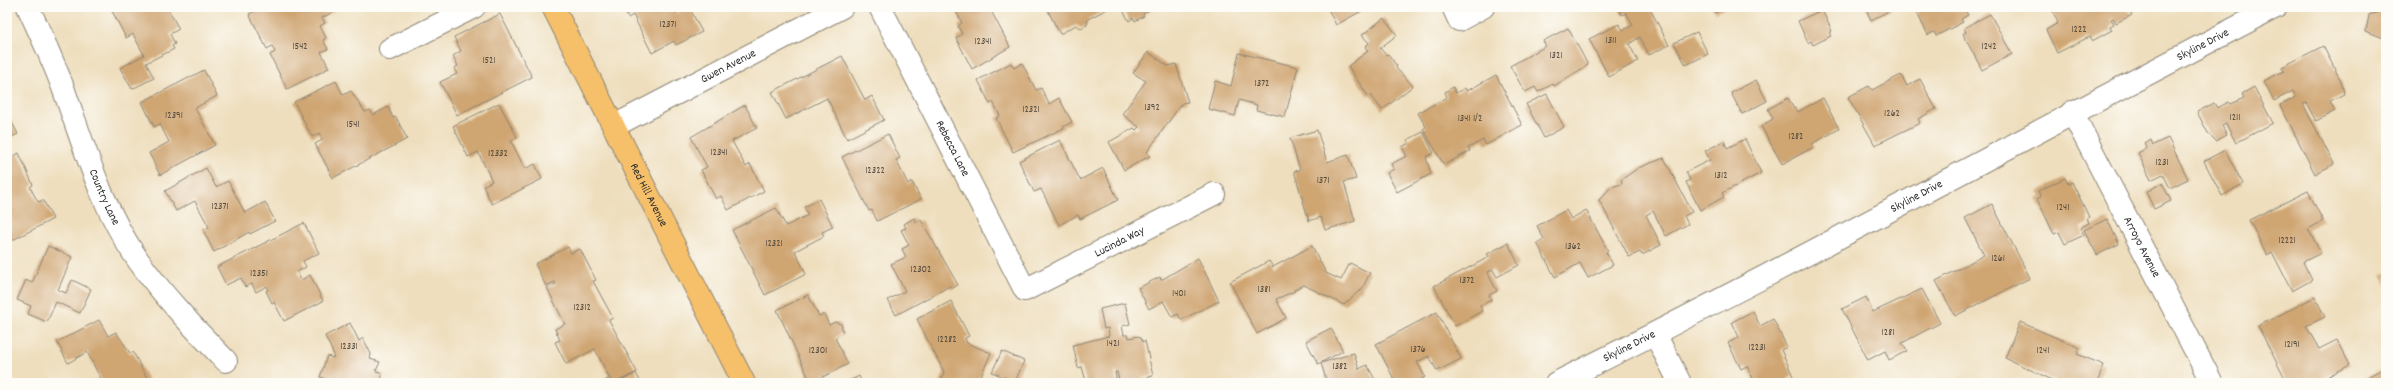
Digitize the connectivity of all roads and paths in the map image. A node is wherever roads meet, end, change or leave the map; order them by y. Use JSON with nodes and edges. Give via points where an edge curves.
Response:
{"nodes":[{"id":1,"x":28,"y":7,"type":"edge"},
{"id":2,"x":474,"y":7,"type":"edge"},
{"id":3,"x":553,"y":7,"type":"edge"},
{"id":4,"x":842,"y":7,"type":"edge"},
{"id":5,"x":880,"y":7,"type":"edge"},
{"id":6,"x":1483,"y":7,"type":"edge"},
{"id":7,"x":2276,"y":7,"type":"edge"},
{"id":8,"x":1456,"y":13,"type":"edge"},
{"id":9,"x":390,"y":49,"type":"dead end"},
{"id":10,"x":2072,"y":112,"type":"junction"},
{"id":11,"x":614,"y":126,"type":"junction"},
{"id":12,"x":1214,"y":194,"type":"dead end"},
{"id":13,"x":1025,"y":290,"type":"joint"},
{"id":14,"x":1655,"y":334,"type":"junction"},
{"id":15,"x":226,"y":361,"type":"dead end"},
{"id":16,"x":744,"y":383,"type":"edge"},
{"id":17,"x":1556,"y":383,"type":"edge"},
{"id":18,"x":1680,"y":383,"type":"edge"},
{"id":19,"x":2212,"y":383,"type":"edge"}],
"edges":[{"from":1,"to":15,"type":"street","name":"Country Lane","via":[[48,48],[107,205],[137,260],[180,314]]},
{"from":2,"to":9,"type":"street"},
{"from":3,"to":11,"type":"main road","name":"Red Hill Avenue"},
{"from":4,"to":11,"type":"street","name":"Gwen Avenue"},
{"from":5,"to":13,"type":"street","name":"Rebecca Lane"},
{"from":6,"to":8,"type":"street"},
{"from":7,"to":10,"type":"street","name":"Skyline Drive"},
{"from":10,"to":14,"type":"street","name":"Skyline Drive"},
{"from":10,"to":19,"type":"street","name":"Arroyo Avenue"},
{"from":11,"to":16,"type":"main road","name":"Red Hill Avenue"},
{"from":12,"to":13,"type":"street","name":"Lucinda Way"},
{"from":14,"to":17,"type":"street","name":"Skyline Drive"},
{"from":14,"to":18,"type":"street"}]}
